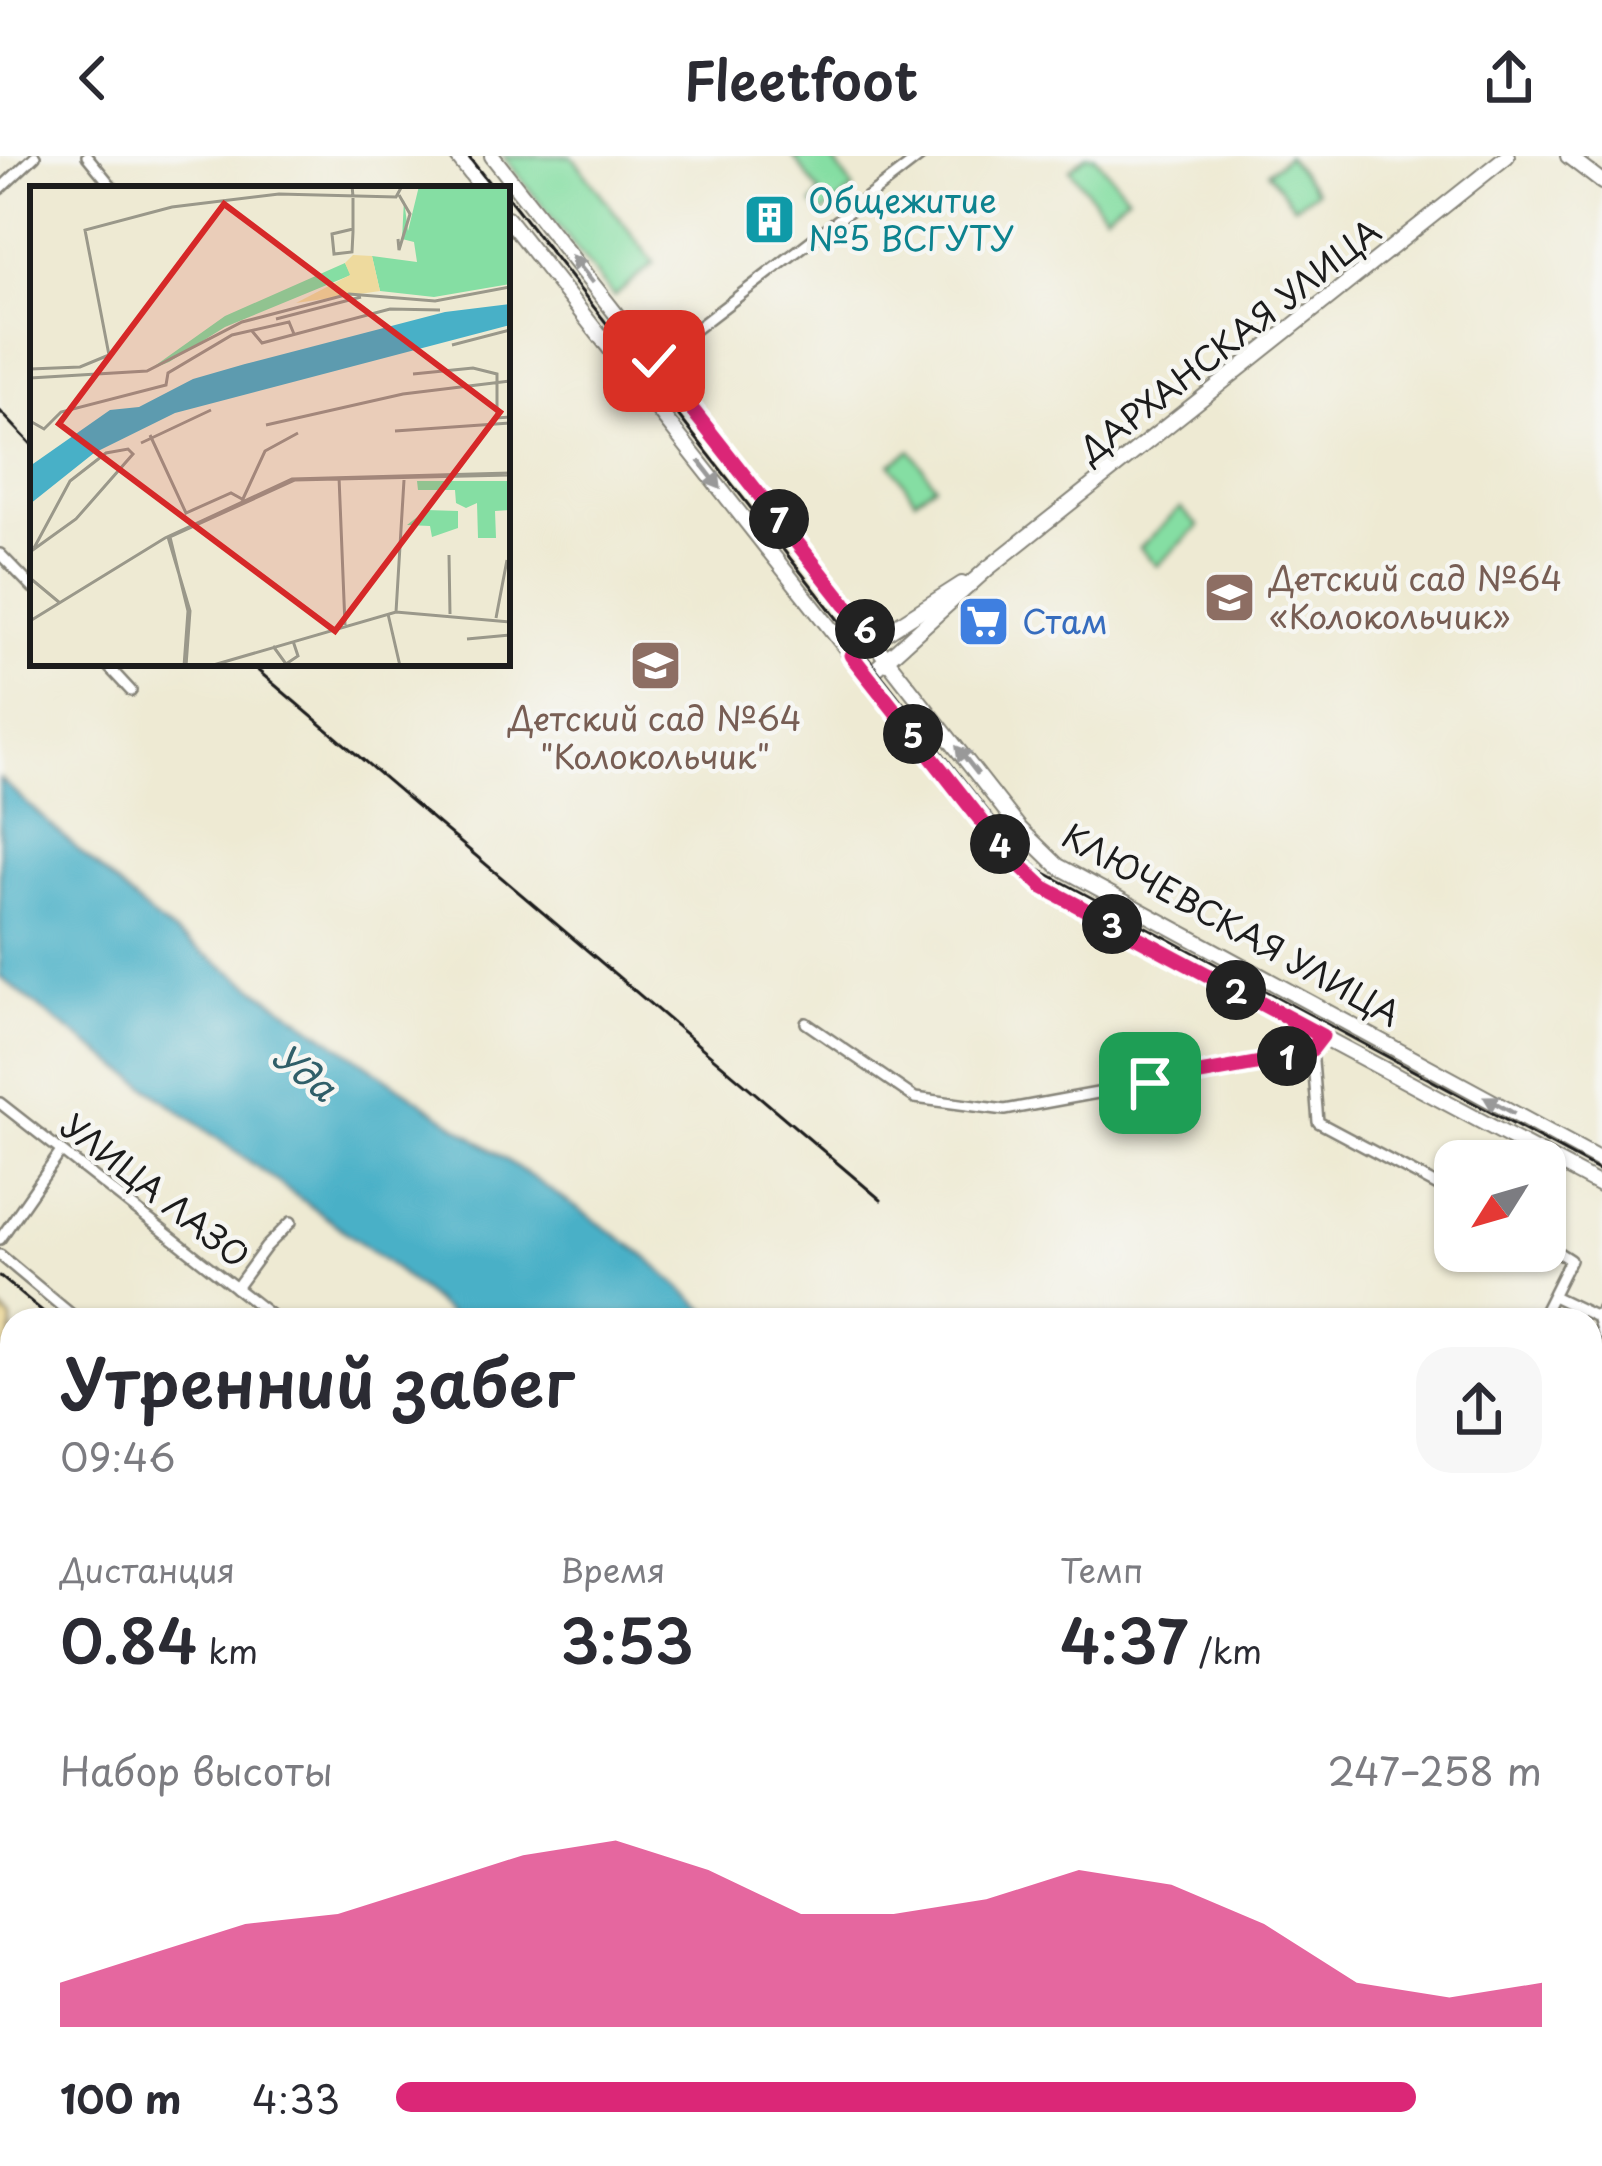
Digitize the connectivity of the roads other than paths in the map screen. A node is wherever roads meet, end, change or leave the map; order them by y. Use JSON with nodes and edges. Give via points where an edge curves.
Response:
{"nodes":[{"id":1,"x":35,"y":156,"type":"edge"},
{"id":2,"x":87,"y":156,"type":"edge"},
{"id":3,"x":457,"y":156,"type":"edge"},
{"id":4,"x":493,"y":156,"type":"edge"},
{"id":5,"x":921,"y":156,"type":"edge"},
{"id":6,"x":1507,"y":156,"type":"edge"},
{"id":7,"x":1568,"y":156,"type":"edge"},
{"id":8,"x":1602,"y":182,"type":"edge"},
{"id":9,"x":112,"y":186,"type":"edge"},
{"id":10,"x":482,"y":186,"type":"edge"},
{"id":11,"x":0,"y":189,"type":"edge"},
{"id":12,"x":510,"y":222,"type":"edge"},
{"id":13,"x":654,"y":361,"type":"junction"},
{"id":14,"x":0,"y":554,"type":"edge"},
{"id":15,"x":987,"y":569,"type":"junction"},
{"id":16,"x":30,"y":585,"type":"edge"},
{"id":17,"x":872,"y":638,"type":"junction"},
{"id":18,"x":851,"y":655,"type":"junction"},
{"id":19,"x":889,"y":659,"type":"junction"},
{"id":20,"x":107,"y":666,"type":"edge"},
{"id":21,"x":868,"y":676,"type":"junction"},
{"id":22,"x":131,"y":691,"type":"dead end"},
{"id":23,"x":806,"y":1023,"type":"dead end"},
{"id":24,"x":1317,"y":1042,"type":"junction"},
{"id":25,"x":0,"y":1103,"type":"edge"},
{"id":26,"x":60,"y":1153,"type":"junction"},
{"id":27,"x":1602,"y":1160,"type":"edge"},
{"id":28,"x":1434,"y":1184,"type":"edge"},
{"id":29,"x":1602,"y":1186,"type":"edge"},
{"id":30,"x":292,"y":1222,"type":"dead end"},
{"id":31,"x":0,"y":1239,"type":"edge"},
{"id":32,"x":0,"y":1255,"type":"edge"},
{"id":33,"x":1564,"y":1272,"type":"edge"},
{"id":34,"x":236,"y":1288,"type":"junction"},
{"id":35,"x":1553,"y":1296,"type":"junction"},
{"id":36,"x":63,"y":1308,"type":"edge"},
{"id":37,"x":262,"y":1308,"type":"edge"},
{"id":38,"x":1546,"y":1308,"type":"edge"},
{"id":39,"x":1586,"y":1308,"type":"edge"}],
"edges":[{"from":1,"to":11,"type":"street"},
{"from":2,"to":9,"type":"street"},
{"from":3,"to":10,"type":"main road"},
{"from":13,"to":4,"type":"main road","name":"КЛЮЧЕВСКАЯ УЛИЦА","one_way":true},
{"from":5,"to":13,"type":"street"},
{"from":6,"to":15,"type":"main road","name":"ДАРХАНСКАЯ УЛИЦА"},
{"from":7,"to":8,"type":"main road"},
{"from":12,"to":18,"type":"main road","name":"КЛЮЧЕВСКАЯ УЛИЦА","one_way":true},
{"from":13,"to":17,"type":"main road","name":"КЛЮЧЕВСКАЯ УЛИЦА"},
{"from":14,"to":16,"type":"street"},
{"from":15,"to":17,"type":"main road","name":"ДАРХАНСКАЯ УЛИЦА"},
{"from":15,"to":19,"type":"main road","name":"ДАРХАНСКАЯ УЛИЦА"},
{"from":17,"to":18,"type":"main road","name":"ДАРХАНСКАЯ УЛИЦА"},
{"from":17,"to":19,"type":"main road","name":"КЛЮЧЕВСКАЯ УЛИЦА"},
{"from":18,"to":21,"type":"main road","name":"КЛЮЧЕВСКАЯ УЛИЦА"},
{"from":19,"to":21,"type":"main road","name":"ДАРХАНСКАЯ УЛИЦА"},
{"from":27,"to":19,"type":"main road","name":"КЛЮЧЕВСКАЯ УЛИЦА","one_way":true,"via":[[1058,866],[1020,829]]},
{"from":20,"to":22,"type":"street"},
{"from":21,"to":24,"type":"main road","name":"КЛЮЧЕВСКАЯ УЛИЦА","via":[[1006,852],[1043,887]]},
{"from":23,"to":24,"type":"street","via":[[915,1098],[1005,1110],[1261,1063]]},
{"from":24,"to":28,"type":"street","via":[[1318,1122]]},
{"from":24,"to":29,"type":"main road","name":"КЛЮЧЕВСКАЯ УЛИЦА"},
{"from":25,"to":26,"type":"street","name":"УЛИЦА ЛАЗО"},
{"from":26,"to":31,"type":"street"},
{"from":26,"to":34,"type":"street","name":"УЛИЦА ЛАЗО"},
{"from":30,"to":34,"type":"street"},
{"from":32,"to":36,"type":"street"},
{"from":33,"to":35,"type":"street"},
{"from":34,"to":37,"type":"street","name":"УЛИЦА ЛАЗО"},
{"from":35,"to":38,"type":"street"},
{"from":35,"to":39,"type":"street"}]}
